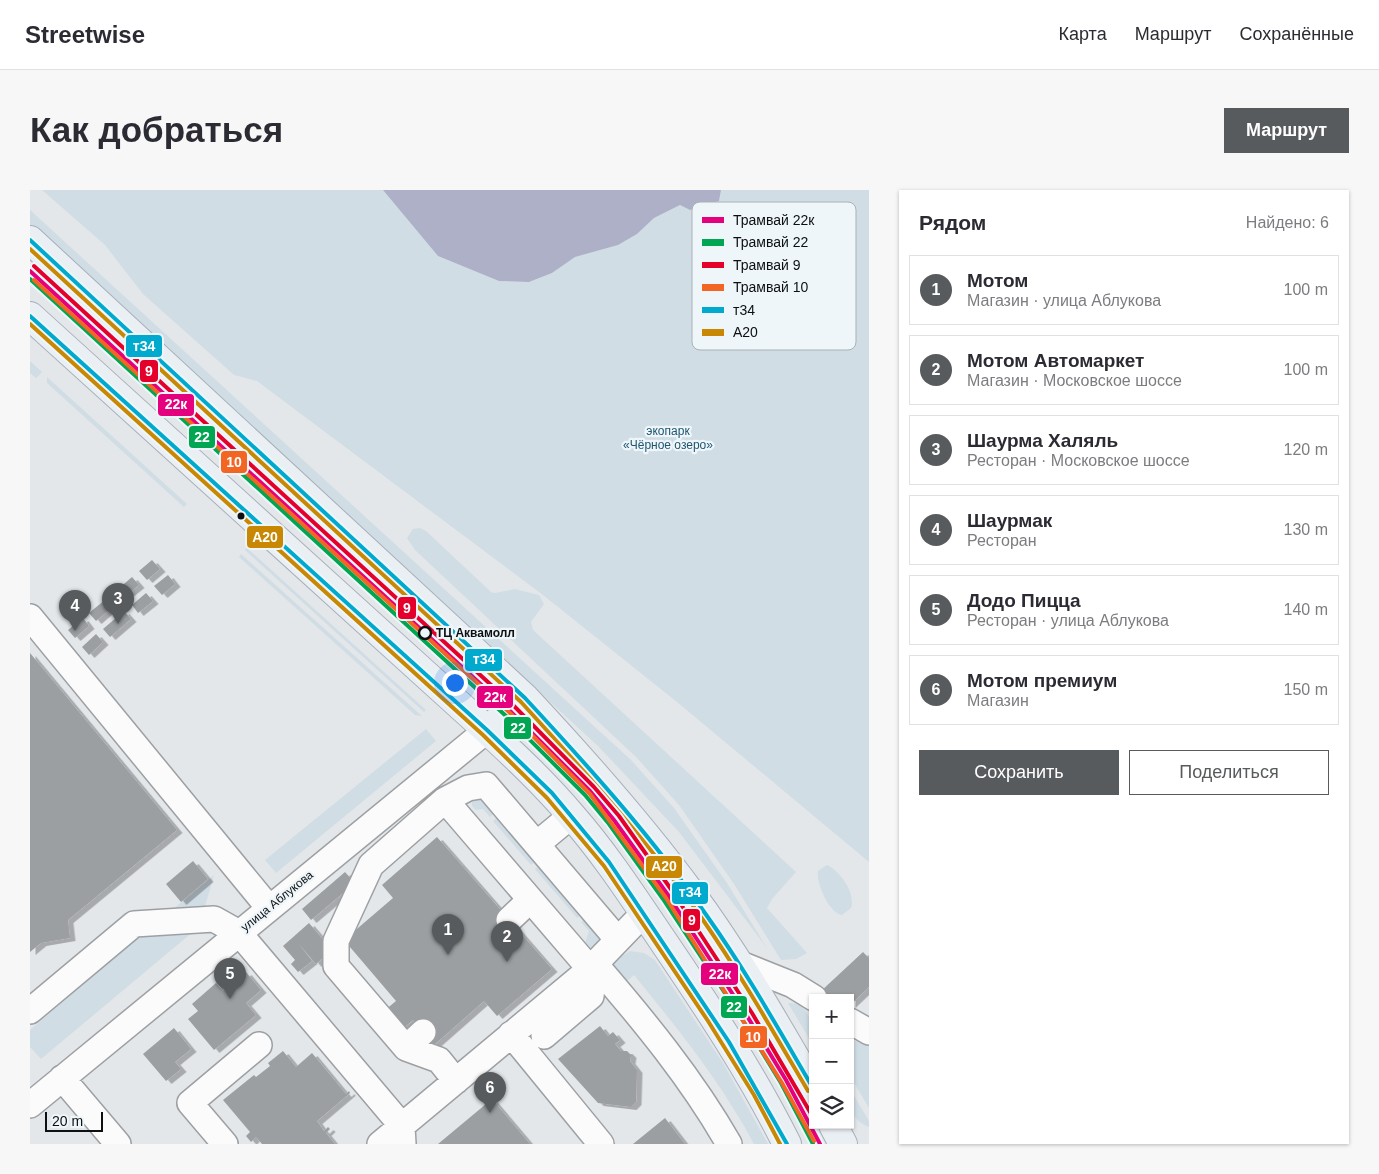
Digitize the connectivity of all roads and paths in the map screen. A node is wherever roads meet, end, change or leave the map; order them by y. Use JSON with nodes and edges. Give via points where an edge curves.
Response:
{"nodes":[{"id":1,"x":30,"y":240,"type":"edge"},
{"id":2,"x":30,"y":316,"type":"edge"},
{"id":3,"x":30,"y":617,"type":"edge"},
{"id":4,"x":525,"y":698,"type":"junction"},
{"id":5,"x":487,"y":730,"type":"junction"},
{"id":6,"x":445,"y":800,"type":"junction"},
{"id":7,"x":572,"y":815,"type":"junction"},
{"id":8,"x":536,"y":844,"type":"junction"},
{"id":9,"x":530,"y":900,"type":"junction"},
{"id":10,"x":269,"y":908,"type":"junction"},
{"id":11,"x":644,"y":913,"type":"junction"},
{"id":12,"x":509,"y":920,"type":"dead end"},
{"id":13,"x":239,"y":933,"type":"junction"},
{"id":14,"x":618,"y":940,"type":"junction"},
{"id":15,"x":738,"y":963,"type":"junction"},
{"id":16,"x":592,"y":966,"type":"junction"},
{"id":17,"x":809,"y":995,"type":"edge"},
{"id":18,"x":30,"y":1011,"type":"edge"},
{"id":19,"x":854,"y":1023,"type":"edge"},
{"id":20,"x":869,"y":1032,"type":"edge"},
{"id":21,"x":512,"y":1034,"type":"junction"},
{"id":22,"x":544,"y":1036,"type":"dead end"},
{"id":23,"x":259,"y":1045,"type":"dead end"},
{"id":24,"x":62,"y":1078,"type":"junction"},
{"id":25,"x":456,"y":1081,"type":"junction"},
{"id":26,"x":811,"y":1084,"type":"edge"},
{"id":27,"x":30,"y":1105,"type":"edge"},
{"id":28,"x":835,"y":1129,"type":"edge"},
{"id":29,"x":403,"y":1135,"type":"edge"},
{"id":30,"x":118,"y":1144,"type":"edge"},
{"id":31,"x":225,"y":1144,"type":"edge"},
{"id":32,"x":380,"y":1144,"type":"edge"},
{"id":33,"x":600,"y":1144,"type":"edge"},
{"id":34,"x":729,"y":1144,"type":"edge"},
{"id":35,"x":787,"y":1144,"type":"edge"},
{"id":36,"x":843,"y":1144,"type":"edge"}],
"edges":[{"from":1,"to":4,"type":"main road"},
{"from":2,"to":5,"type":"main road"},
{"from":3,"to":10,"type":"street"},
{"from":4,"to":5,"type":"main road","name":"улица Аблукова"},
{"from":4,"to":15,"type":"main road","via":[[584,760],[638,825],[690,892]]},
{"from":5,"to":7,"type":"main road"},
{"from":5,"to":10,"type":"street","name":"улица Аблукова"},
{"from":6,"to":8,"type":"street","via":[[468,788],[486,785]]},
{"from":6,"to":9,"type":"street"},
{"from":6,"to":25,"type":"street","via":[[370,865],[336,941],[336,966],[439,1060]]},
{"from":7,"to":8,"type":"street"},
{"from":7,"to":11,"type":"main road"},
{"from":8,"to":14,"type":"street"},
{"from":9,"to":12,"type":"street"},
{"from":9,"to":16,"type":"street"},
{"from":10,"to":13,"type":"street","name":"улица Аблукова"},
{"from":11,"to":14,"type":"street"},
{"from":11,"to":35,"type":"main road","via":[[696,989]]},
{"from":13,"to":18,"type":"street","via":[[214,919],[134,924]]},
{"from":13,"to":24,"type":"street","name":"улица Аблукова"},
{"from":13,"to":29,"type":"street"},
{"from":14,"to":16,"type":"street"},
{"from":15,"to":17,"type":"street"},
{"from":15,"to":26,"type":"main road"},
{"from":16,"to":21,"type":"street"},
{"from":16,"to":22,"type":"street","via":[[591,996]]},
{"from":16,"to":34,"type":"street","via":[[646,1024],[710,1110]]},
{"from":19,"to":20,"type":"street"},
{"from":21,"to":25,"type":"street"},
{"from":21,"to":33,"type":"street"},
{"from":23,"to":31,"type":"street","via":[[190,1102]]},
{"from":24,"to":27,"type":"street","name":"улица Аблукова"},
{"from":24,"to":30,"type":"street"},
{"from":25,"to":29,"type":"street"},
{"from":28,"to":36,"type":"main road"},
{"from":29,"to":32,"type":"street"}]}
